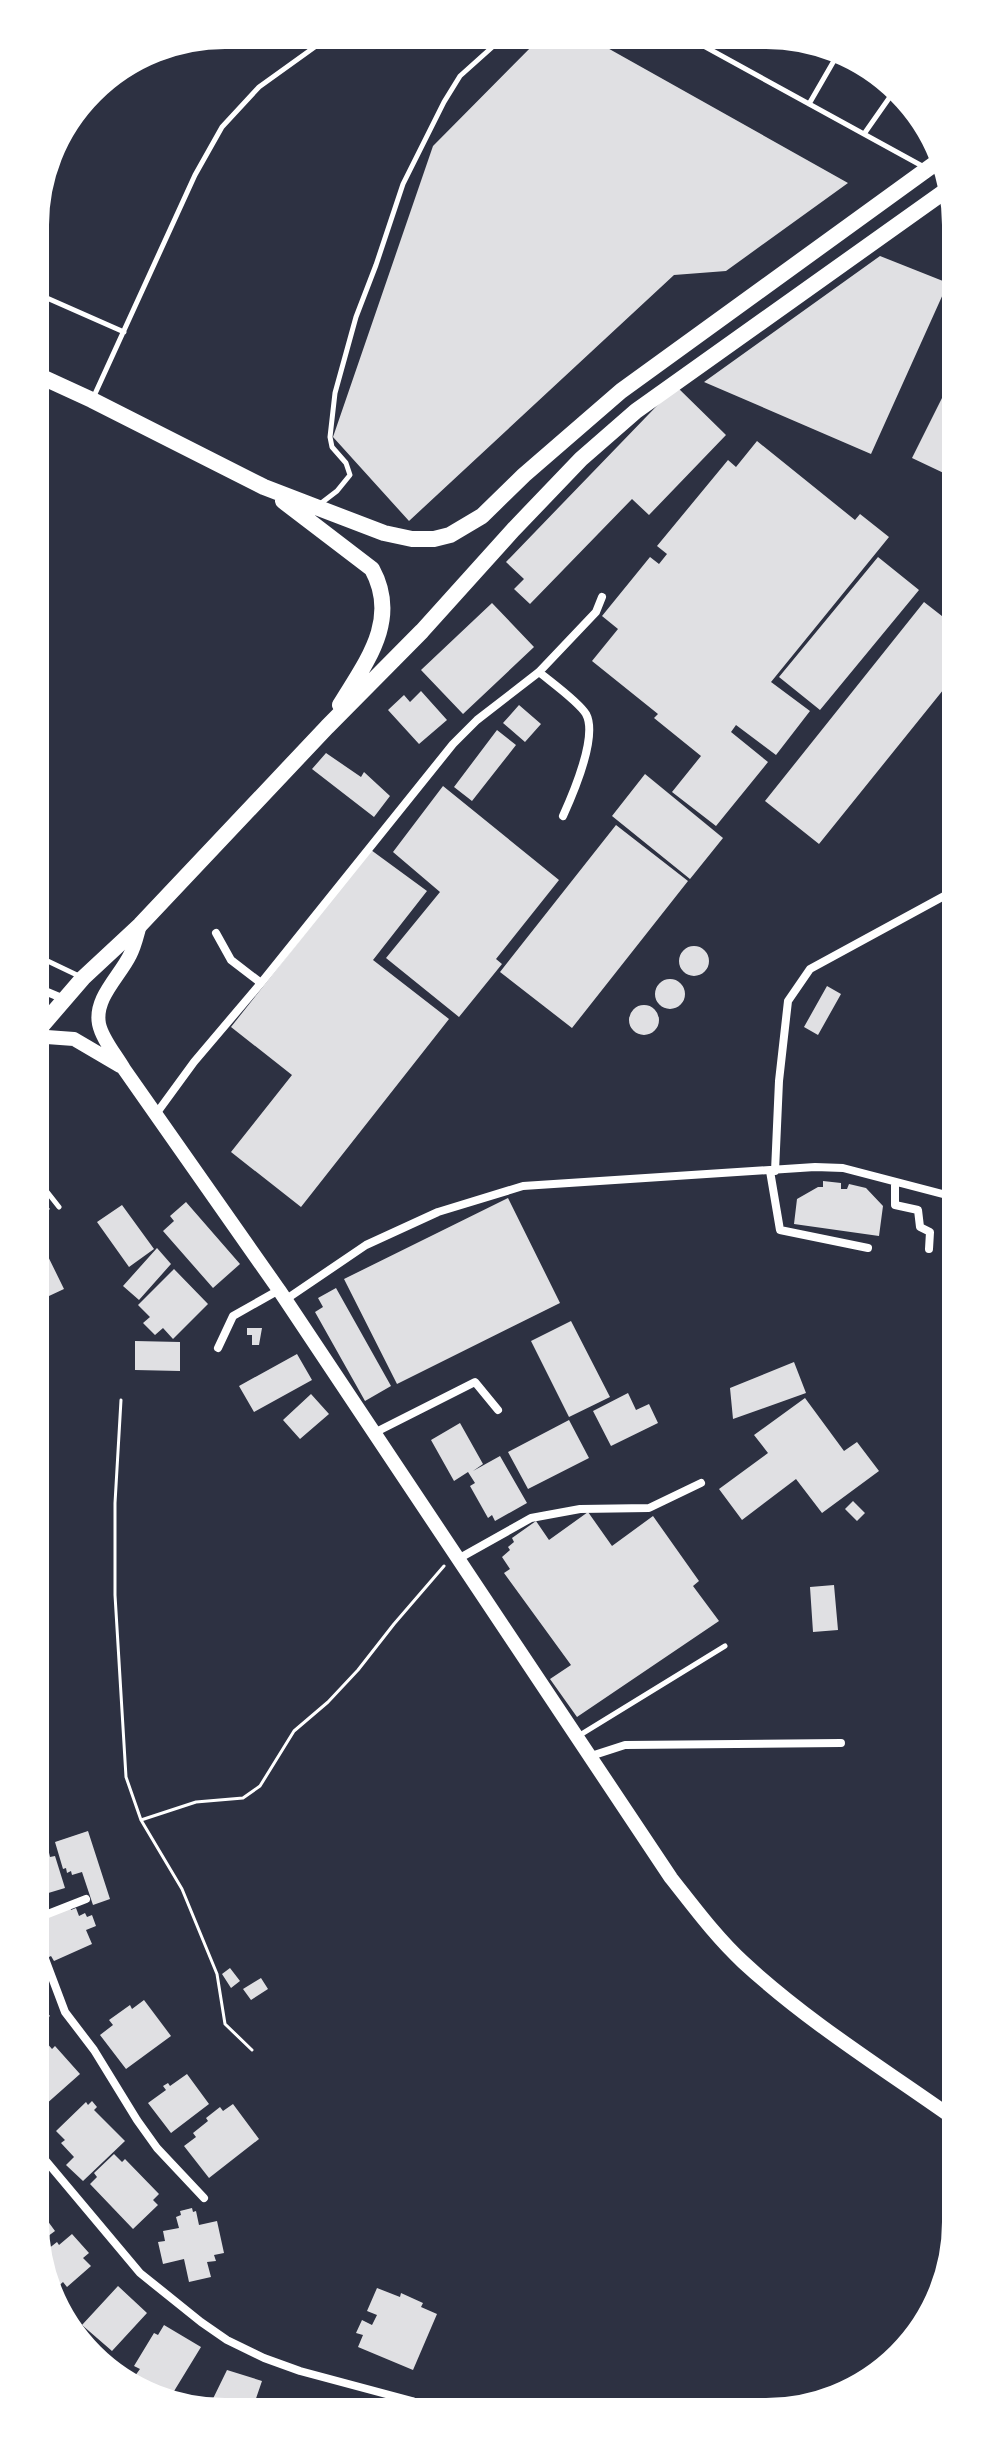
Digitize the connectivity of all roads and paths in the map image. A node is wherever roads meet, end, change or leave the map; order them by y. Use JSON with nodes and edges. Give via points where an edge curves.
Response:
{"nodes":[{"id":1,"x":319,"y":44,"type":"edge"},
{"id":2,"x":496,"y":44,"type":"edge"},
{"id":3,"x":700,"y":44,"type":"edge"},
{"id":4,"x":835,"y":59,"type":"edge"},
{"id":5,"x":891,"y":95,"type":"edge"},
{"id":6,"x":809,"y":104,"type":"junction"},
{"id":7,"x":864,"y":134,"type":"junction"},
{"id":8,"x":936,"y":163,"type":"edge"},
{"id":9,"x":928,"y":169,"type":"junction"},
{"id":10,"x":943,"y":192,"type":"edge"},
{"id":11,"x":44,"y":297,"type":"edge"},
{"id":12,"x":124,"y":332,"type":"junction"},
{"id":13,"x":44,"y":378,"type":"edge"},
{"id":14,"x":92,"y":400,"type":"junction"},
{"id":15,"x":264,"y":487,"type":"junction"},
{"id":16,"x":316,"y":507,"type":"junction"},
{"id":17,"x":602,"y":597,"type":"dead end"},
{"id":18,"x":539,"y":672,"type":"junction"},
{"id":19,"x":327,"y":727,"type":"junction"},
{"id":20,"x":563,"y":816,"type":"dead end"},
{"id":21,"x":947,"y":894,"type":"edge"},
{"id":22,"x":140,"y":925,"type":"junction"},
{"id":23,"x":216,"y":933,"type":"dead end"},
{"id":24,"x":44,"y":959,"type":"edge"},
{"id":25,"x":83,"y":978,"type":"junction"},
{"id":26,"x":261,"y":983,"type":"junction"},
{"id":27,"x":44,"y":991,"type":"edge"},
{"id":28,"x":65,"y":1000,"type":"junction"},
{"id":29,"x":44,"y":1024,"type":"edge"},
{"id":30,"x":44,"y":1037,"type":"edge"},
{"id":31,"x":124,"y":1069,"type":"junction"},
{"id":32,"x":156,"y":1114,"type":"junction"},
{"id":33,"x":773,"y":1171,"type":"junction"},
{"id":34,"x":895,"y":1183,"type":"junction"},
{"id":35,"x":44,"y":1188,"type":"edge"},
{"id":36,"x":947,"y":1195,"type":"edge"},
{"id":37,"x":59,"y":1207,"type":"dead end"},
{"id":38,"x":868,"y":1248,"type":"dead end"},
{"id":39,"x":929,"y":1249,"type":"dead end"},
{"id":40,"x":282,"y":1295,"type":"junction"},
{"id":41,"x":218,"y":1348,"type":"dead end"},
{"id":42,"x":121,"y":1400,"type":"dead end"},
{"id":43,"x":498,"y":1410,"type":"dead end"},
{"id":44,"x":373,"y":1434,"type":"junction"},
{"id":45,"x":701,"y":1483,"type":"dead end"},
{"id":46,"x":456,"y":1556,"type":"junction"},
{"id":47,"x":725,"y":1646,"type":"dead end"},
{"id":48,"x":578,"y":1736,"type":"junction"},
{"id":49,"x":841,"y":1743,"type":"dead end"},
{"id":50,"x":591,"y":1756,"type":"junction"},
{"id":51,"x":141,"y":1820,"type":"junction"},
{"id":52,"x":86,"y":1899,"type":"dead end"},
{"id":53,"x":44,"y":1915,"type":"edge"},
{"id":54,"x":44,"y":1956,"type":"edge"},
{"id":55,"x":252,"y":2050,"type":"dead end"},
{"id":56,"x":947,"y":2114,"type":"edge"},
{"id":57,"x":44,"y":2159,"type":"edge"},
{"id":58,"x":204,"y":2198,"type":"dead end"},
{"id":59,"x":417,"y":2403,"type":"edge"}],
"edges":[{"from":1,"to":12,"type":"lane","via":[[259,87],[222,127]]},
{"from":2,"to":16,"type":"lane","via":[[460,76],[403,184],[335,393],[330,437],[350,475]]},
{"from":3,"to":6,"type":"lane"},
{"from":4,"to":6,"type":"lane"},
{"from":5,"to":7,"type":"lane"},
{"from":6,"to":7,"type":"lane"},
{"from":7,"to":9,"type":"lane"},
{"from":8,"to":9,"type":"highway"},
{"from":9,"to":16,"type":"highway","via":[[621,391],[469,525],[434,539],[412,539]]},
{"from":10,"to":19,"type":"highway","via":[[606,437]]},
{"from":11,"to":12,"type":"lane"},
{"from":12,"to":14,"type":"lane"},
{"from":13,"to":14,"type":"highway"},
{"from":14,"to":15,"type":"highway"},
{"from":15,"to":16,"type":"highway"},
{"from":15,"to":19,"type":"highway","via":[[354,554],[379,582],[379,637]]},
{"from":17,"to":18,"type":"street","via":[[596,612]]},
{"from":18,"to":20,"type":"street","via":[[586,714],[590,731],[579,782]]},
{"from":18,"to":26,"type":"street","via":[[453,744]]},
{"from":19,"to":22,"type":"highway"},
{"from":21,"to":33,"type":"street","via":[[810,969],[788,1001]]},
{"from":22,"to":25,"type":"highway"},
{"from":22,"to":31,"type":"main road","via":[[130,957],[104,997],[99,1016]]},
{"from":23,"to":26,"type":"street","via":[[231,960]]},
{"from":24,"to":25,"type":"lane"},
{"from":25,"to":28,"type":"highway"},
{"from":26,"to":32,"type":"street"},
{"from":27,"to":28,"type":"street"},
{"from":28,"to":29,"type":"highway"},
{"from":30,"to":31,"type":"main road","via":[[74,1039]]},
{"from":31,"to":32,"type":"main road"},
{"from":32,"to":40,"type":"main road"},
{"from":33,"to":34,"type":"street","via":[[843,1168]]},
{"from":33,"to":38,"type":"street","via":[[780,1230]]},
{"from":33,"to":40,"type":"street","via":[[523,1186],[404,1226]]},
{"from":34,"to":36,"type":"street"},
{"from":34,"to":39,"type":"street","via":[[895,1205],[918,1210],[920,1227],[930,1232]]},
{"from":35,"to":37,"type":"lane"},
{"from":40,"to":41,"type":"street","via":[[233,1316]]},
{"from":40,"to":44,"type":"main road"},
{"from":42,"to":51,"type":"path","via":[[115,1595],[126,1777]]},
{"from":43,"to":44,"type":"street","via":[[475,1382]]},
{"from":44,"to":46,"type":"main road"},
{"from":45,"to":46,"type":"street","via":[[649,1508],[580,1509],[531,1518]]},
{"from":46,"to":48,"type":"main road"},
{"from":46,"to":51,"type":"path","via":[[358,1670],[294,1731],[260,1786],[243,1798],[196,1802]]},
{"from":47,"to":48,"type":"lane"},
{"from":48,"to":50,"type":"main road"},
{"from":49,"to":50,"type":"street","via":[[625,1745]]},
{"from":50,"to":56,"type":"main road","via":[[671,1878],[741,1960],[784,1999]]},
{"from":51,"to":55,"type":"path","via":[[182,1889],[217,1974],[225,2024]]},
{"from":52,"to":53,"type":"street"},
{"from":54,"to":58,"type":"street","via":[[65,2012],[157,2148]]},
{"from":57,"to":59,"type":"street","via":[[140,2273],[227,2340],[300,2371]]}]}
